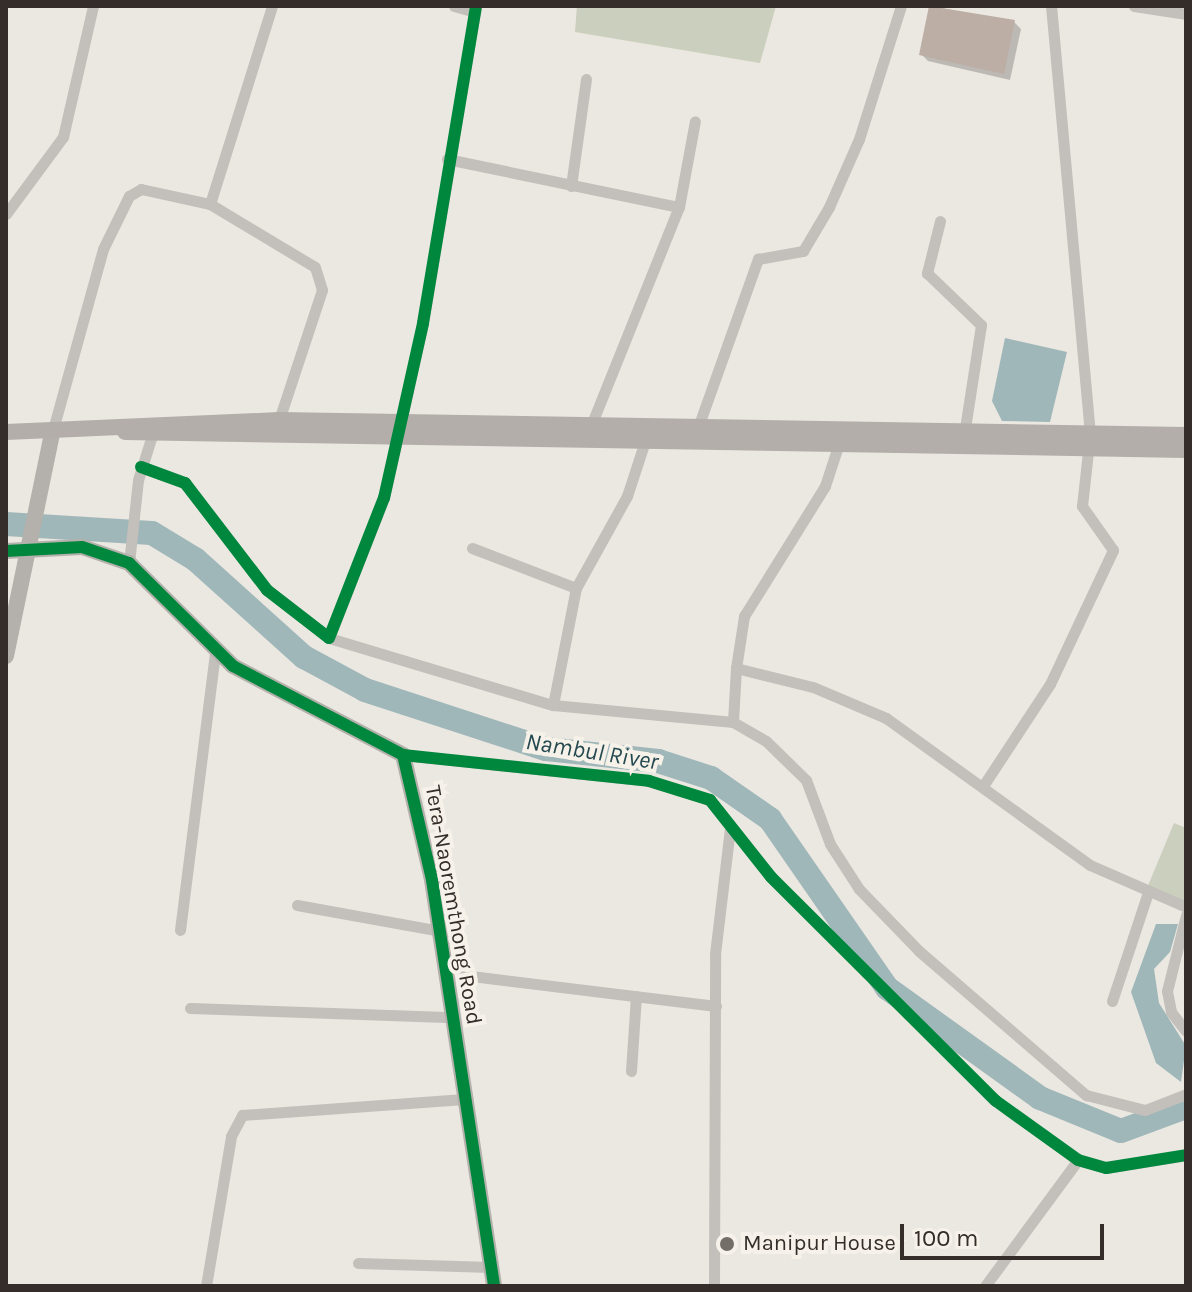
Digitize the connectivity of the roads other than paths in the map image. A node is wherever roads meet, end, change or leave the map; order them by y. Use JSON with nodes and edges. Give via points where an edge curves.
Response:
{"nodes":[{"id":1,"x":93,"y":6,"type":"edge"},
{"id":2,"x":272,"y":6,"type":"edge"},
{"id":3,"x":454,"y":6,"type":"edge"},
{"id":4,"x":901,"y":6,"type":"edge"},
{"id":5,"x":1051,"y":6,"type":"edge"},
{"id":6,"x":1134,"y":6,"type":"edge"},
{"id":7,"x":475,"y":9,"type":"edge"},
{"id":8,"x":1186,"y":14,"type":"edge"},
{"id":9,"x":586,"y":79,"type":"dead end"},
{"id":10,"x":695,"y":121,"type":"dead end"},
{"id":11,"x":447,"y":159,"type":"junction"},
{"id":12,"x":571,"y":186,"type":"junction"},
{"id":13,"x":210,"y":204,"type":"junction"},
{"id":14,"x":679,"y":207,"type":"junction"},
{"id":15,"x":6,"y":214,"type":"edge"},
{"id":16,"x":940,"y":221,"type":"dead end"},
{"id":17,"x":279,"y":420,"type":"junction"},
{"id":18,"x":590,"y":428,"type":"junction"},
{"id":19,"x":154,"y":429,"type":"junction"},
{"id":20,"x":6,"y":432,"type":"edge"},
{"id":21,"x":52,"y":433,"type":"junction"},
{"id":22,"x":397,"y":433,"type":"junction"},
{"id":23,"x":964,"y":435,"type":"junction"},
{"id":24,"x":1186,"y":435,"type":"edge"},
{"id":25,"x":694,"y":439,"type":"junction"},
{"id":26,"x":840,"y":441,"type":"junction"},
{"id":27,"x":1089,"y":442,"type":"junction"},
{"id":28,"x":644,"y":444,"type":"junction"},
{"id":29,"x":1186,"y":450,"type":"edge"},
{"id":30,"x":141,"y":467,"type":"junction"},
{"id":31,"x":28,"y":546,"type":"junction"},
{"id":32,"x":472,"y":548,"type":"dead end"},
{"id":33,"x":6,"y":551,"type":"edge"},
{"id":34,"x":129,"y":563,"type":"junction"},
{"id":35,"x":576,"y":588,"type":"junction"},
{"id":36,"x":329,"y":638,"type":"junction"},
{"id":37,"x":215,"y":651,"type":"junction"},
{"id":38,"x":6,"y":656,"type":"edge"},
{"id":39,"x":736,"y":668,"type":"junction"},
{"id":40,"x":553,"y":705,"type":"junction"},
{"id":41,"x":733,"y":722,"type":"junction"},
{"id":42,"x":403,"y":755,"type":"junction"},
{"id":43,"x":983,"y":786,"type":"junction"},
{"id":44,"x":730,"y":828,"type":"junction"},
{"id":45,"x":1147,"y":895,"type":"junction"},
{"id":46,"x":297,"y":905,"type":"dead end"},
{"id":47,"x":1186,"y":907,"type":"edge"},
{"id":48,"x":1186,"y":915,"type":"edge"},
{"id":49,"x":180,"y":930,"type":"dead end"},
{"id":50,"x":440,"y":931,"type":"junction"},
{"id":51,"x":447,"y":973,"type":"junction"},
{"id":52,"x":636,"y":996,"type":"junction"},
{"id":53,"x":1112,"y":1001,"type":"dead end"},
{"id":54,"x":716,"y":1006,"type":"junction"},
{"id":55,"x":190,"y":1008,"type":"dead end"},
{"id":56,"x":453,"y":1017,"type":"junction"},
{"id":57,"x":1186,"y":1031,"type":"edge"},
{"id":58,"x":631,"y":1071,"type":"dead end"},
{"id":59,"x":1186,"y":1094,"type":"edge"},
{"id":60,"x":467,"y":1099,"type":"junction"},
{"id":61,"x":1186,"y":1155,"type":"edge"},
{"id":62,"x":1078,"y":1160,"type":"junction"},
{"id":63,"x":358,"y":1263,"type":"dead end"},
{"id":64,"x":491,"y":1267,"type":"junction"},
{"id":65,"x":206,"y":1286,"type":"edge"},
{"id":66,"x":494,"y":1286,"type":"edge"},
{"id":67,"x":714,"y":1286,"type":"edge"},
{"id":68,"x":985,"y":1286,"type":"edge"}],
"edges":[{"from":1,"to":15,"type":"street","via":[[63,137]]},
{"from":2,"to":13,"type":"street"},
{"from":3,"to":7,"type":"street"},
{"from":4,"to":25,"type":"street","via":[[859,139],[829,207],[803,251],[758,259]]},
{"from":5,"to":27,"type":"street"},
{"from":6,"to":8,"type":"street"},
{"from":7,"to":11,"type":"street"},
{"from":9,"to":12,"type":"street"},
{"from":10,"to":14,"type":"street"},
{"from":11,"to":12,"type":"street"},
{"from":11,"to":22,"type":"street","via":[[423,323]]},
{"from":12,"to":14,"type":"street"},
{"from":13,"to":17,"type":"street","via":[[263,242],[300,257],[320,277]]},
{"from":13,"to":21,"type":"street","via":[[147,189],[129,196],[98,263]]},
{"from":14,"to":18,"type":"street"},
{"from":16,"to":23,"type":"street","via":[[927,273],[981,325]]},
{"from":17,"to":19,"type":"main road"},
{"from":17,"to":22,"type":"main road"},
{"from":18,"to":22,"type":"main road"},
{"from":18,"to":25,"type":"main road"},
{"from":19,"to":21,"type":"main road"},
{"from":19,"to":22,"type":"main road"},
{"from":19,"to":30,"type":"street"},
{"from":20,"to":21,"type":"main road"},
{"from":21,"to":31,"type":"street"},
{"from":22,"to":28,"type":"main road"},
{"from":22,"to":36,"type":"street","via":[[372,542]]},
{"from":23,"to":26,"type":"main road"},
{"from":23,"to":27,"type":"main road"},
{"from":24,"to":27,"type":"main road"},
{"from":25,"to":26,"type":"main road"},
{"from":25,"to":28,"type":"main road"},
{"from":26,"to":27,"type":"main road"},
{"from":26,"to":39,"type":"street","via":[[825,486],[744,616]]},
{"from":27,"to":29,"type":"main road"},
{"from":27,"to":43,"type":"street","via":[[1083,512],[1108,535],[1113,550],[1050,684]]},
{"from":28,"to":35,"type":"street","via":[[627,496]]},
{"from":30,"to":34,"type":"street"},
{"from":30,"to":36,"type":"street","via":[[185,483],[267,590]]},
{"from":31,"to":33,"type":"street"},
{"from":31,"to":34,"type":"street","via":[[82,547]]},
{"from":31,"to":38,"type":"street"},
{"from":32,"to":35,"type":"street"},
{"from":34,"to":37,"type":"street"},
{"from":35,"to":40,"type":"street"},
{"from":36,"to":40,"type":"street"},
{"from":37,"to":42,"type":"street","via":[[277,692]]},
{"from":37,"to":49,"type":"street"},
{"from":39,"to":41,"type":"street"},
{"from":39,"to":43,"type":"street","via":[[854,702]]},
{"from":40,"to":41,"type":"street"},
{"from":41,"to":59,"type":"street","via":[[766,741],[806,780],[830,844],[859,889],[1061,1079],[1122,1108],[1145,1110]]},
{"from":42,"to":44,"type":"street","via":[[686,789],[710,800]]},
{"from":42,"to":50,"type":"street","name":"Tera-Naoremthong Road"},
{"from":43,"to":45,"type":"street","via":[[1090,865]]},
{"from":44,"to":54,"type":"street"},
{"from":44,"to":62,"type":"street","via":[[884,996],[996,1101]]},
{"from":45,"to":47,"type":"street"},
{"from":45,"to":53,"type":"street"},
{"from":46,"to":50,"type":"street"},
{"from":48,"to":57,"type":"street","via":[[1167,991],[1171,1012]]},
{"from":50,"to":51,"type":"street","name":"Tera-Naoremthong Road"},
{"from":51,"to":52,"type":"street"},
{"from":51,"to":56,"type":"street","name":"Tera-Naoremthong Road"},
{"from":52,"to":54,"type":"street"},
{"from":52,"to":58,"type":"street"},
{"from":54,"to":67,"type":"street"},
{"from":55,"to":56,"type":"street"},
{"from":56,"to":60,"type":"street","name":"Tera-Naoremthong Road"},
{"from":60,"to":64,"type":"street","name":"Tera-Naoremthong Road"},
{"from":60,"to":65,"type":"street","via":[[242,1115],[231,1136]]},
{"from":61,"to":62,"type":"street","via":[[1137,1168]]},
{"from":62,"to":68,"type":"street"},
{"from":63,"to":64,"type":"street"},
{"from":64,"to":66,"type":"street","name":"Tera-Naoremthong Road"}]}
